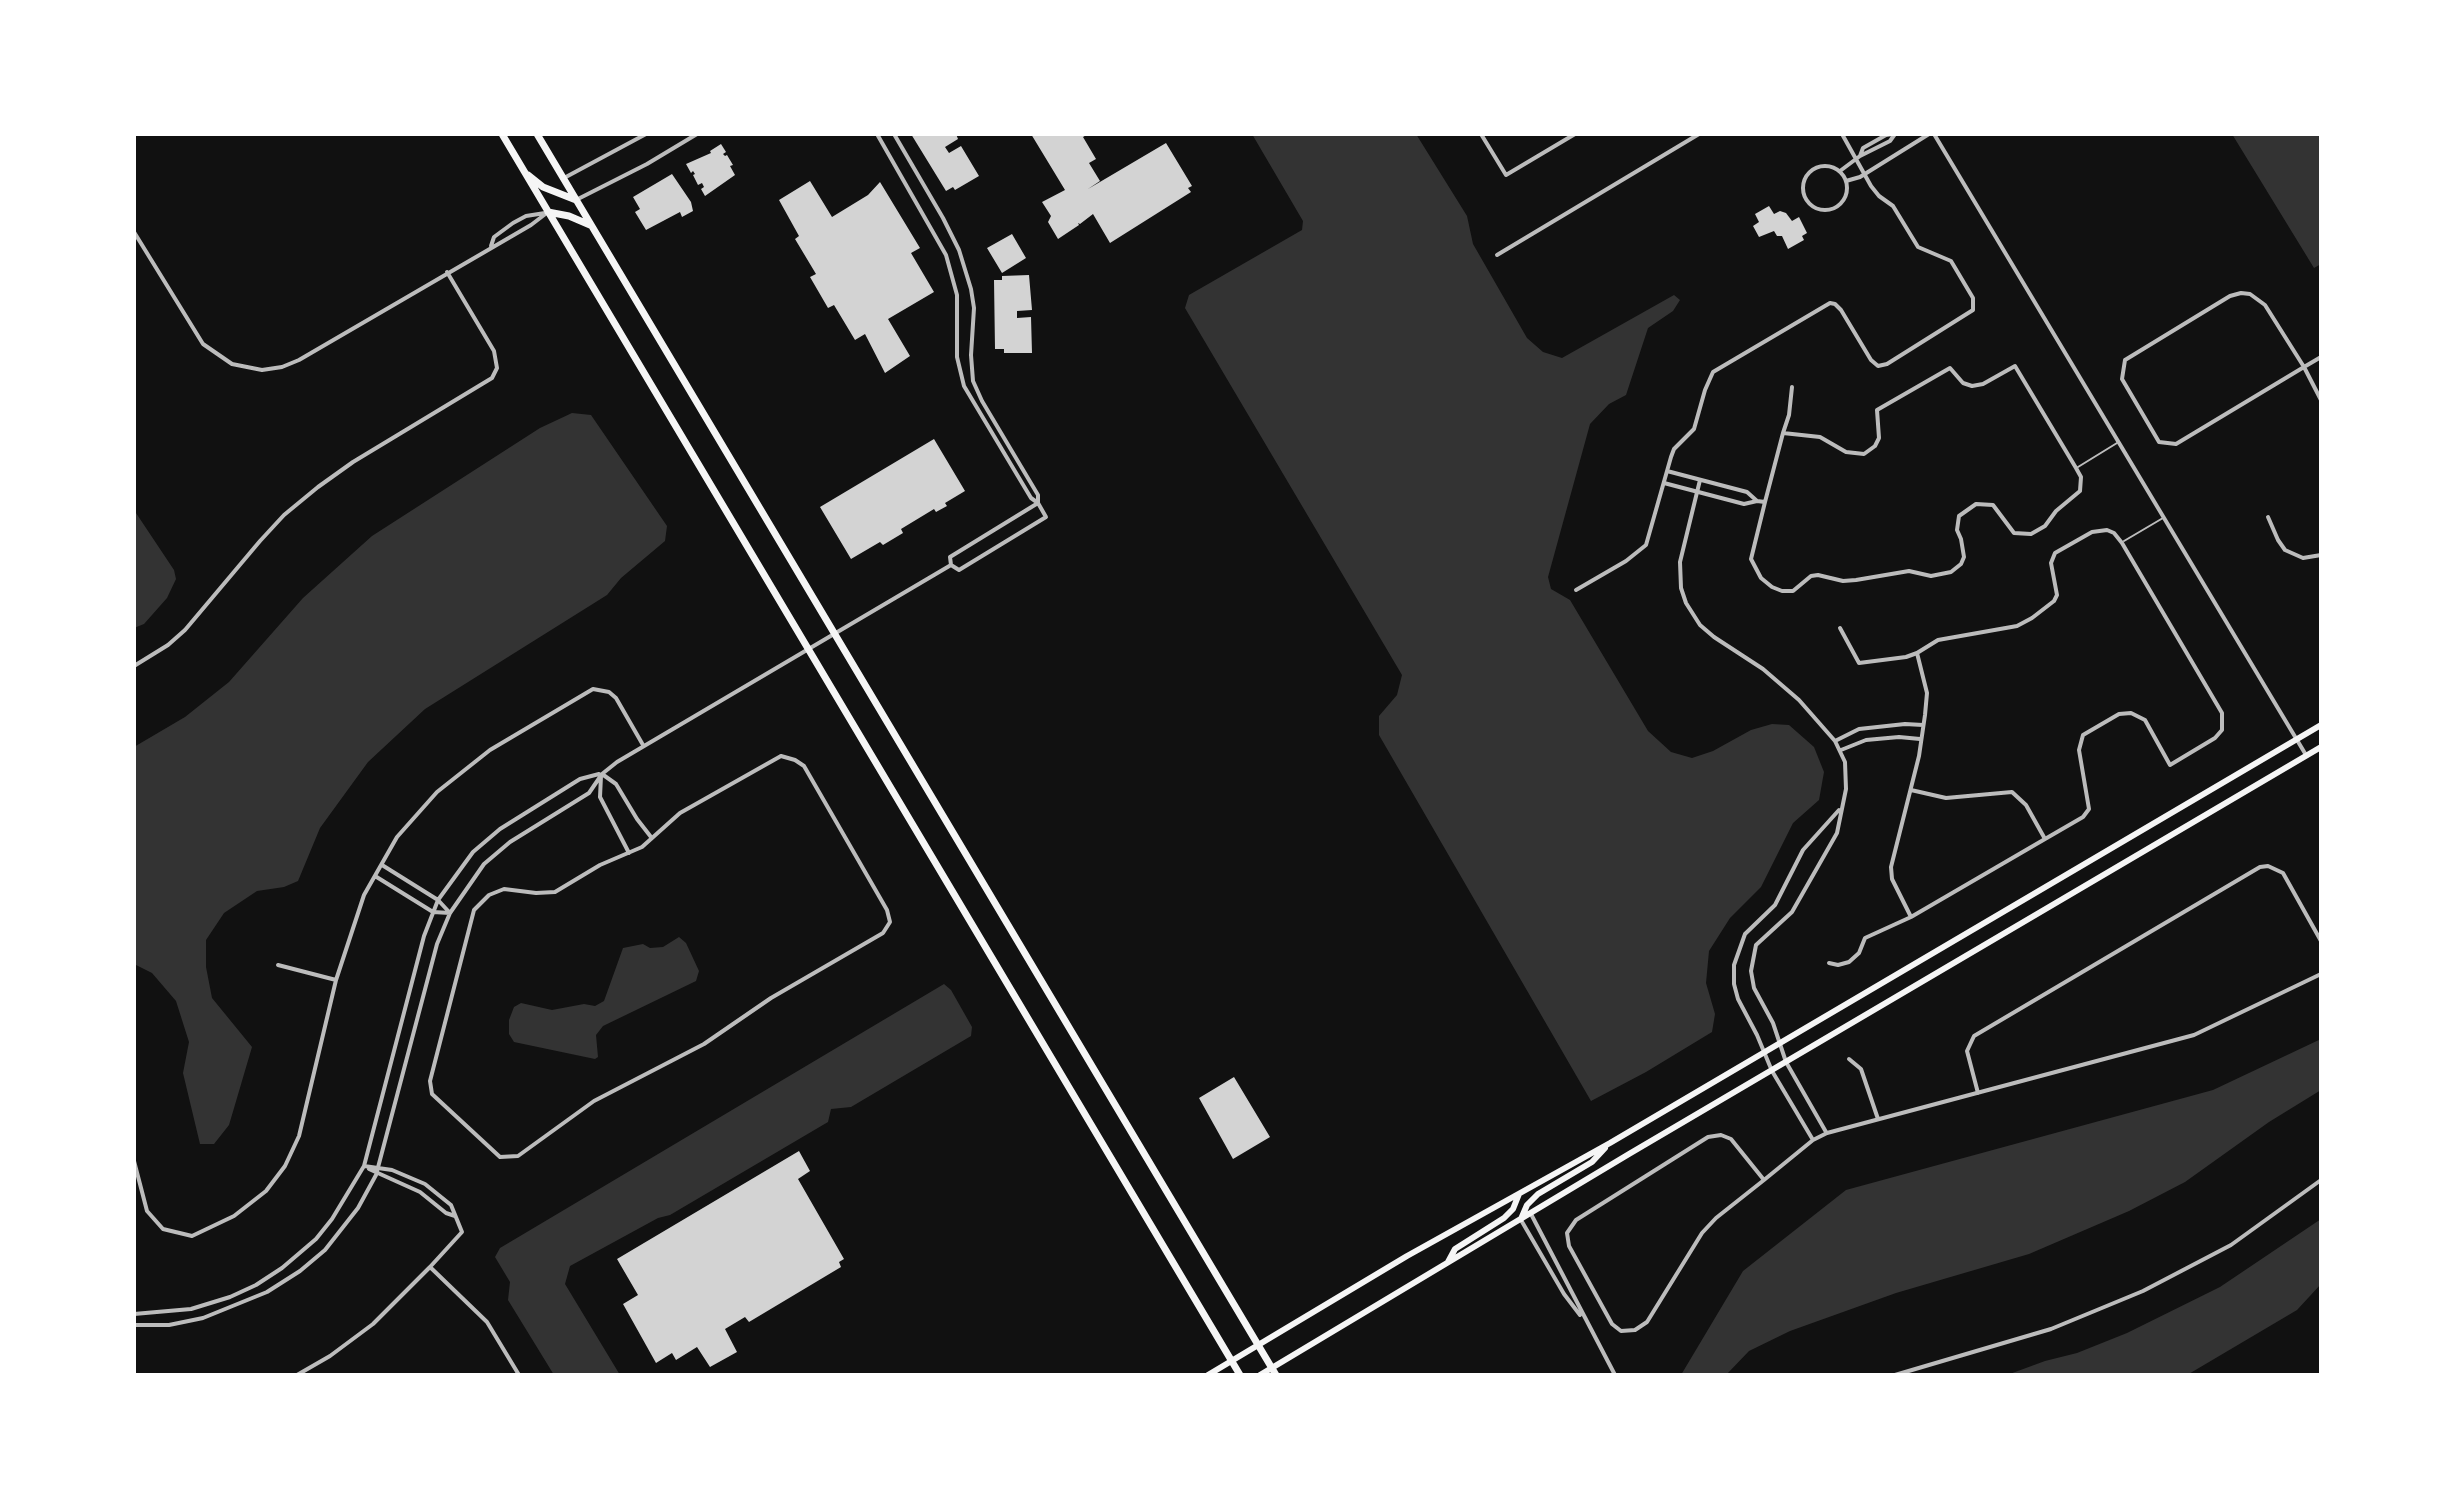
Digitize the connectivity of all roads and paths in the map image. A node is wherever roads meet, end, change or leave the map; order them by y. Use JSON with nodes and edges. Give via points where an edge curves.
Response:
{"nodes":[{"id":1,"x":502,"y":134,"type":"edge"},
{"id":2,"x":537,"y":134,"type":"edge"},
{"id":3,"x":646,"y":134,"type":"edge"},
{"id":4,"x":697,"y":134,"type":"edge"},
{"id":5,"x":877,"y":134,"type":"edge"},
{"id":6,"x":894,"y":134,"type":"edge"},
{"id":7,"x":1481,"y":134,"type":"edge"},
{"id":8,"x":1575,"y":134,"type":"edge"},
{"id":9,"x":1699,"y":134,"type":"edge"},
{"id":10,"x":1842,"y":134,"type":"edge"},
{"id":11,"x":1894,"y":134,"type":"edge"},
{"id":12,"x":1932,"y":134,"type":"edge"},
{"id":13,"x":1890,"y":141,"type":"junction"},
{"id":14,"x":1897,"y":154,"type":"junction"},
{"id":15,"x":1858,"y":157,"type":"junction"},
{"id":16,"x":524,"y":170,"type":"junction"},
{"id":17,"x":1840,"y":171,"type":"junction"},
{"id":18,"x":1864,"y":174,"type":"junction"},
{"id":19,"x":564,"y":179,"type":"junction"},
{"id":20,"x":1846,"y":181,"type":"junction"},
{"id":21,"x":576,"y":200,"type":"junction"},
{"id":22,"x":548,"y":212,"type":"junction"},
{"id":23,"x":592,"y":226,"type":"junction"},
{"id":24,"x":134,"y":232,"type":"edge"},
{"id":25,"x":490,"y":248,"type":"junction"},
{"id":26,"x":1497,"y":255,"type":"dead end"},
{"id":27,"x":447,"y":272,"type":"junction"},
{"id":28,"x":2321,"y":357,"type":"edge"},
{"id":29,"x":2304,"y":367,"type":"junction"},
{"id":30,"x":1792,"y":387,"type":"dead end"},
{"id":31,"x":2321,"y":400,"type":"edge"},
{"id":32,"x":1783,"y":433,"type":"junction"},
{"id":33,"x":2118,"y":443,"type":"junction"},
{"id":34,"x":2076,"y":468,"type":"junction"},
{"id":35,"x":1667,"y":471,"type":"junction"},
{"id":36,"x":1700,"y":480,"type":"junction"},
{"id":37,"x":1664,"y":483,"type":"junction"},
{"id":38,"x":1697,"y":492,"type":"junction"},
{"id":39,"x":1757,"y":501,"type":"junction"},
{"id":40,"x":1765,"y":502,"type":"junction"},
{"id":41,"x":1038,"y":503,"type":"junction"},
{"id":42,"x":2164,"y":517,"type":"junction"},
{"id":43,"x":2268,"y":517,"type":"dead end"},
{"id":44,"x":2122,"y":543,"type":"junction"},
{"id":45,"x":2321,"y":555,"type":"edge"},
{"id":46,"x":951,"y":565,"type":"junction"},
{"id":47,"x":1576,"y":590,"type":"dead end"},
{"id":48,"x":1840,"y":628,"type":"dead end"},
{"id":49,"x":835,"y":635,"type":"junction"},
{"id":50,"x":810,"y":650,"type":"junction"},
{"id":51,"x":1917,"y":653,"type":"junction"},
{"id":52,"x":134,"y":666,"type":"edge"},
{"id":53,"x":1923,"y":725,"type":"junction"},
{"id":54,"x":2321,"y":725,"type":"edge"},
{"id":55,"x":1921,"y":739,"type":"junction"},
{"id":56,"x":2297,"y":739,"type":"junction"},
{"id":57,"x":1835,"y":741,"type":"junction"},
{"id":58,"x":643,"y":745,"type":"junction"},
{"id":59,"x":2321,"y":747,"type":"edge"},
{"id":60,"x":1841,"y":750,"type":"junction"},
{"id":61,"x":2306,"y":755,"type":"junction"},
{"id":62,"x":602,"y":774,"type":"junction"},
{"id":63,"x":1911,"y":790,"type":"junction"},
{"id":64,"x":1841,"y":808,"type":"junction"},
{"id":65,"x":652,"y":837,"type":"junction"},
{"id":66,"x":2045,"y":839,"type":"junction"},
{"id":67,"x":629,"y":853,"type":"junction"},
{"id":68,"x":382,"y":865,"type":"junction"},
{"id":69,"x":375,"y":876,"type":"junction"},
{"id":70,"x":438,"y":900,"type":"junction"},
{"id":71,"x":433,"y":912,"type":"junction"},
{"id":72,"x":450,"y":913,"type":"junction"},
{"id":73,"x":1911,"y":917,"type":"junction"},
{"id":74,"x":2321,"y":941,"type":"edge"},
{"id":75,"x":1829,"y":963,"type":"dead end"},
{"id":76,"x":278,"y":965,"type":"dead end"},
{"id":77,"x":2321,"y":974,"type":"edge"},
{"id":78,"x":336,"y":980,"type":"junction"},
{"id":79,"x":1779,"y":1043,"type":"junction"},
{"id":80,"x":1763,"y":1052,"type":"junction"},
{"id":81,"x":1849,"y":1059,"type":"dead end"},
{"id":82,"x":1786,"y":1062,"type":"junction"},
{"id":83,"x":1772,"y":1071,"type":"junction"},
{"id":84,"x":1978,"y":1093,"type":"junction"},
{"id":85,"x":1878,"y":1119,"type":"junction"},
{"id":86,"x":1827,"y":1133,"type":"junction"},
{"id":87,"x":1813,"y":1140,"type":"junction"},
{"id":88,"x":1610,"y":1143,"type":"junction"},
{"id":89,"x":134,"y":1161,"type":"edge"},
{"id":90,"x":364,"y":1166,"type":"junction"},
{"id":91,"x":378,"y":1170,"type":"junction"},
{"id":92,"x":1764,"y":1180,"type":"junction"},
{"id":93,"x":2321,"y":1180,"type":"edge"},
{"id":94,"x":1519,"y":1194,"type":"junction"},
{"id":95,"x":1531,"y":1214,"type":"junction"},
{"id":96,"x":458,"y":1217,"type":"junction"},
{"id":97,"x":1521,"y":1220,"type":"junction"},
{"id":98,"x":1447,"y":1265,"type":"junction"},
{"id":99,"x":430,"y":1267,"type":"junction"},
{"id":100,"x":134,"y":1314,"type":"edge"},
{"id":101,"x":1584,"y":1320,"type":"junction"},
{"id":102,"x":134,"y":1325,"type":"edge"},
{"id":103,"x":1258,"y":1345,"type":"junction"},
{"id":104,"x":1232,"y":1361,"type":"junction"},
{"id":105,"x":1274,"y":1372,"type":"edge"},
{"id":106,"x":297,"y":1375,"type":"edge"},
{"id":107,"x":519,"y":1375,"type":"edge"},
{"id":108,"x":1208,"y":1375,"type":"edge"},
{"id":109,"x":1240,"y":1375,"type":"edge"},
{"id":110,"x":1260,"y":1375,"type":"edge"},
{"id":111,"x":1615,"y":1375,"type":"edge"},
{"id":112,"x":1895,"y":1375,"type":"edge"}],
"edges":[{"from":1,"to":16,"type":"highway"},
{"from":2,"to":19,"type":"highway"},
{"from":3,"to":19,"type":"street"},
{"from":4,"to":21,"type":"street"},
{"from":5,"to":41,"type":"street","via":[[946,255],[957,295],[957,357],[964,386]]},
{"from":6,"to":41,"type":"street","via":[[959,250],[974,308],[973,381]]},
{"from":7,"to":8,"type":"street","via":[[1506,175]]},
{"from":9,"to":26,"type":"street"},
{"from":10,"to":15,"type":"street"},
{"from":11,"to":13,"type":"street"},
{"from":11,"to":15,"type":"street","via":[[1863,148]]},
{"from":12,"to":14,"type":"street"},
{"from":12,"to":33,"type":"street"},
{"from":13,"to":14,"type":"street"},
{"from":13,"to":15,"type":"street"},
{"from":14,"to":18,"type":"street"},
{"from":15,"to":17,"type":"street"},
{"from":15,"to":18,"type":"street"},
{"from":16,"to":21,"type":"highway","via":[[543,187]]},
{"from":16,"to":22,"type":"highway"},
{"from":17,"to":20,"type":"street"},
{"from":17,"to":20,"type":"street","via":[[1826,165],[1812,169],[1804,181],[1804,196],[1821,210],[1836,207],[1846,196]]},
{"from":18,"to":20,"type":"street"},
{"from":18,"to":35,"type":"street","via":[[1893,206],[1918,247],[1951,261],[1973,298],[1973,310],[1878,366],[1841,310],[1830,303],[1713,372],[1694,429],[1674,449]]},
{"from":19,"to":21,"type":"highway"},
{"from":21,"to":23,"type":"highway"},
{"from":22,"to":23,"type":"highway"},
{"from":22,"to":25,"type":"street"},
{"from":22,"to":25,"type":"street","via":[[513,223],[494,237]]},
{"from":22,"to":50,"type":"highway"},
{"from":23,"to":49,"type":"highway"},
{"from":24,"to":27,"type":"street","via":[[203,344],[221,358],[252,369],[299,360]]},
{"from":25,"to":27,"type":"street"},
{"from":27,"to":52,"type":"street","via":[[494,351],[497,368],[492,378],[318,487],[268,533],[185,630]]},
{"from":28,"to":29,"type":"street"},
{"from":29,"to":29,"type":"street","via":[[2167,445],[2159,442],[2122,379],[2125,360],[2241,293],[2265,305]]},
{"from":29,"to":31,"type":"street"},
{"from":30,"to":32,"type":"street"},
{"from":32,"to":34,"type":"street","via":[[1820,437],[1846,452],[1864,454],[1879,438],[1877,410],[1950,368],[1972,386],[2015,366]]},
{"from":32,"to":40,"type":"street"},
{"from":33,"to":34,"type":"lane"},
{"from":33,"to":42,"type":"street"},
{"from":34,"to":40,"type":"street","via":[[2080,491],[2038,531],[2014,533],[1988,503],[1959,516],[1961,564],[1931,576],[1909,571],[1843,581],[1818,575],[1793,591],[1782,591],[1766,582],[1751,559]]},
{"from":35,"to":36,"type":"street"},
{"from":35,"to":37,"type":"street"},
{"from":36,"to":38,"type":"street"},
{"from":36,"to":39,"type":"street","via":[[1747,492]]},
{"from":37,"to":38,"type":"street"},
{"from":37,"to":47,"type":"street","via":[[1646,545]]},
{"from":38,"to":39,"type":"street","via":[[1744,504]]},
{"from":38,"to":57,"type":"street","via":[[1680,573],[1694,616],[1714,637],[1782,684]]},
{"from":39,"to":40,"type":"street"},
{"from":41,"to":46,"type":"street","via":[[950,557]]},
{"from":41,"to":46,"type":"street","via":[[1046,517],[959,570]]},
{"from":42,"to":44,"type":"lane"},
{"from":42,"to":56,"type":"street"},
{"from":43,"to":45,"type":"street","via":[[2285,550],[2303,558]]},
{"from":44,"to":51,"type":"street","via":[[2114,533],[2099,531],[2055,553],[2051,569],[2057,595],[2032,618],[2006,629],[1938,640]]},
{"from":44,"to":66,"type":"street","via":[[2222,713],[2222,730],[2170,765],[2145,720],[2131,713],[2119,714],[2083,735],[2079,750],[2089,809]]},
{"from":46,"to":49,"type":"street"},
{"from":48,"to":51,"type":"street","via":[[1859,663]]},
{"from":49,"to":50,"type":"street"},
{"from":49,"to":103,"type":"highway"},
{"from":50,"to":58,"type":"street"},
{"from":50,"to":104,"type":"highway"},
{"from":51,"to":53,"type":"street","via":[[1927,693]]},
{"from":53,"to":55,"type":"street"},
{"from":53,"to":57,"type":"street","via":[[1859,729]]},
{"from":54,"to":56,"type":"main road"},
{"from":55,"to":60,"type":"street","via":[[1866,740]]},
{"from":55,"to":63,"type":"street"},
{"from":56,"to":61,"type":"street"},
{"from":56,"to":79,"type":"main road"},
{"from":57,"to":60,"type":"street"},
{"from":58,"to":62,"type":"street"},
{"from":58,"to":68,"type":"street","via":[[616,698],[593,689],[490,750],[437,792],[397,837]]},
{"from":59,"to":61,"type":"main road"},
{"from":60,"to":64,"type":"street","via":[[1847,776]]},
{"from":61,"to":82,"type":"main road"},
{"from":62,"to":65,"type":"street","via":[[616,784]]},
{"from":62,"to":67,"type":"street","via":[[600,797]]},
{"from":62,"to":70,"type":"street","via":[[580,779],[500,829],[473,852]]},
{"from":62,"to":72,"type":"street","via":[[589,793],[484,864]]},
{"from":63,"to":66,"type":"street","via":[[1946,798],[2012,792],[2020,796]]},
{"from":63,"to":73,"type":"street","via":[[1891,867]]},
{"from":64,"to":79,"type":"street","via":[[1837,833],[1807,890],[1756,945],[1752,957],[1754,988]]},
{"from":64,"to":80,"type":"street","via":[[1803,850],[1775,905],[1745,934],[1736,954],[1735,992]]},
{"from":65,"to":67,"type":"street"},
{"from":65,"to":67,"type":"street","via":[[680,813],[781,756],[795,760],[804,766],[890,922],[883,933],[704,1044],[594,1101],[518,1156],[500,1157],[432,1094],[430,1081],[474,910],[504,889],[555,892]]},
{"from":66,"to":73,"type":"street"},
{"from":68,"to":69,"type":"street"},
{"from":68,"to":70,"type":"street"},
{"from":69,"to":71,"type":"street"},
{"from":69,"to":78,"type":"street"},
{"from":70,"to":71,"type":"street"},
{"from":70,"to":72,"type":"street"},
{"from":71,"to":72,"type":"street"},
{"from":71,"to":90,"type":"street"},
{"from":72,"to":91,"type":"street","via":[[437,944]]},
{"from":73,"to":75,"type":"street","via":[[1865,938],[1849,962]]},
{"from":74,"to":84,"type":"street","via":[[2288,881],[2275,868],[2260,867],[1974,1036],[1967,1051]]},
{"from":76,"to":78,"type":"street"},
{"from":77,"to":84,"type":"street","via":[[2194,1035]]},
{"from":78,"to":89,"type":"street","via":[[299,1136],[266,1191],[234,1216],[192,1236],[163,1229],[147,1211]]},
{"from":79,"to":80,"type":"main road"},
{"from":79,"to":82,"type":"street"},
{"from":80,"to":83,"type":"street"},
{"from":80,"to":88,"type":"main road"},
{"from":81,"to":85,"type":"street","via":[[1861,1069]]},
{"from":82,"to":83,"type":"main road"},
{"from":82,"to":86,"type":"street"},
{"from":83,"to":87,"type":"street"},
{"from":83,"to":95,"type":"main road"},
{"from":84,"to":85,"type":"street"},
{"from":85,"to":86,"type":"street"},
{"from":86,"to":87,"type":"street"},
{"from":87,"to":92,"type":"street"},
{"from":88,"to":94,"type":"main road"},
{"from":88,"to":97,"type":"main road","via":[[1592,1162],[1538,1194]]},
{"from":90,"to":91,"type":"street"},
{"from":90,"to":100,"type":"street","via":[[332,1219],[302,1253],[269,1277],[191,1309]]},
{"from":91,"to":96,"type":"street"},
{"from":91,"to":96,"type":"street","via":[[425,1184]]},
{"from":91,"to":102,"type":"street","via":[[358,1208],[325,1250],[267,1292],[203,1318]]},
{"from":92,"to":92,"type":"street","via":[[1702,1233],[1647,1322],[1621,1331],[1612,1324],[1569,1246],[1567,1233],[1576,1220],[1708,1137],[1731,1139]]},
{"from":93,"to":112,"type":"street","via":[[2231,1245],[2143,1291],[2051,1329]]},
{"from":94,"to":98,"type":"main road","via":[[1504,1218],[1455,1249]]},
{"from":94,"to":103,"type":"main road"},
{"from":95,"to":97,"type":"main road"},
{"from":95,"to":101,"type":"street"},
{"from":96,"to":99,"type":"street","via":[[462,1232]]},
{"from":97,"to":98,"type":"main road"},
{"from":97,"to":101,"type":"street"},
{"from":98,"to":105,"type":"main road"},
{"from":99,"to":106,"type":"street","via":[[373,1324]]},
{"from":99,"to":107,"type":"street","via":[[487,1322]]},
{"from":101,"to":111,"type":"street"},
{"from":103,"to":104,"type":"main road"},
{"from":103,"to":105,"type":"highway"},
{"from":104,"to":108,"type":"main road"},
{"from":104,"to":109,"type":"highway"},
{"from":105,"to":110,"type":"main road"}]}
